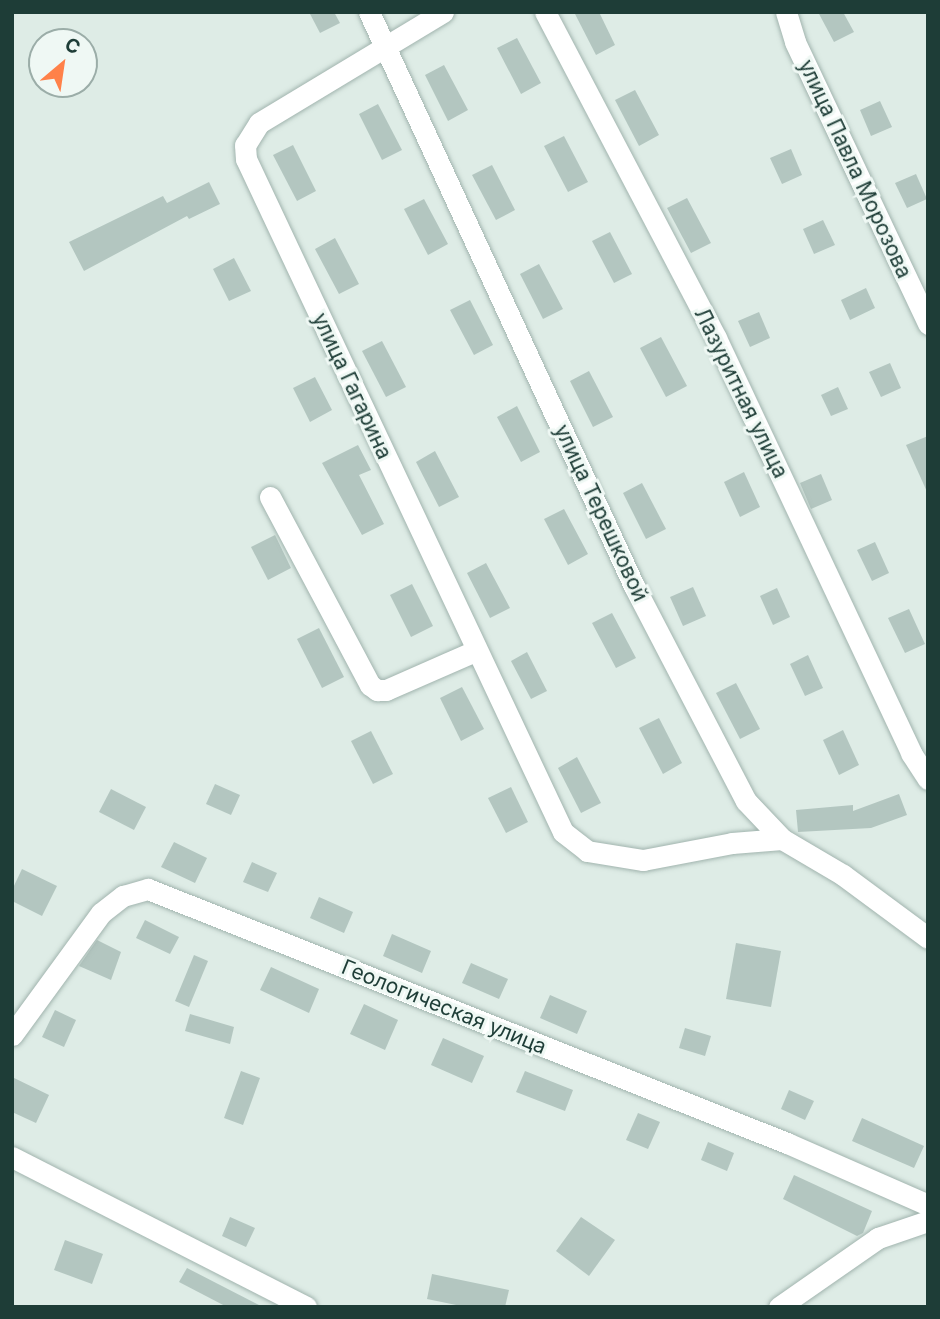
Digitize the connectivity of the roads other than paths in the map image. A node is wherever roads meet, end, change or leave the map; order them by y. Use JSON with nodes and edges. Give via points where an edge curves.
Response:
{"nodes":[{"id":1,"x":369,"y":12,"type":"edge"},
{"id":2,"x":443,"y":12,"type":"edge"},
{"id":3,"x":545,"y":12,"type":"edge"},
{"id":4,"x":786,"y":12,"type":"edge"},
{"id":5,"x":383,"y":46,"type":"junction"},
{"id":6,"x":928,"y":324,"type":"edge"},
{"id":7,"x":270,"y":497,"type":"dead end"},
{"id":8,"x":475,"y":651,"type":"junction"},
{"id":9,"x":928,"y":779,"type":"edge"},
{"id":10,"x":782,"y":839,"type":"junction"},
{"id":11,"x":928,"y":938,"type":"edge"},
{"id":12,"x":12,"y":1035,"type":"edge"},
{"id":13,"x":12,"y":1157,"type":"edge"},
{"id":14,"x":928,"y":1205,"type":"edge"},
{"id":15,"x":928,"y":1221,"type":"edge"},
{"id":16,"x":306,"y":1307,"type":"edge"},
{"id":17,"x":779,"y":1307,"type":"edge"}],
"edges":[{"from":1,"to":5,"type":"street","name":"улица Терешковой"},
{"from":2,"to":5,"type":"street"},
{"from":3,"to":9,"type":"street","name":"Лазуритная улица","via":[[716,338],[911,752]]},
{"from":4,"to":6,"type":"street","name":"улица Павла Морозова","via":[[795,42]]},
{"from":5,"to":8,"type":"street","name":"улица Гагарина","via":[[259,122],[245,145],[246,159]]},
{"from":5,"to":10,"type":"street","name":"улица Терешковой","via":[[634,586],[746,801]]},
{"from":7,"to":8,"type":"street","via":[[370,685],[386,690]]},
{"from":8,"to":10,"type":"street","name":"улица Гагарина","via":[[563,832],[587,851],[643,860],[732,843]]},
{"from":10,"to":11,"type":"street","name":"улица Терешковой","via":[[843,875]]},
{"from":12,"to":14,"type":"street","name":"Геологическая улица","via":[[101,913],[122,896],[148,889],[787,1143]]},
{"from":13,"to":16,"type":"street"},
{"from":15,"to":17,"type":"street","via":[[878,1238]]}]}
